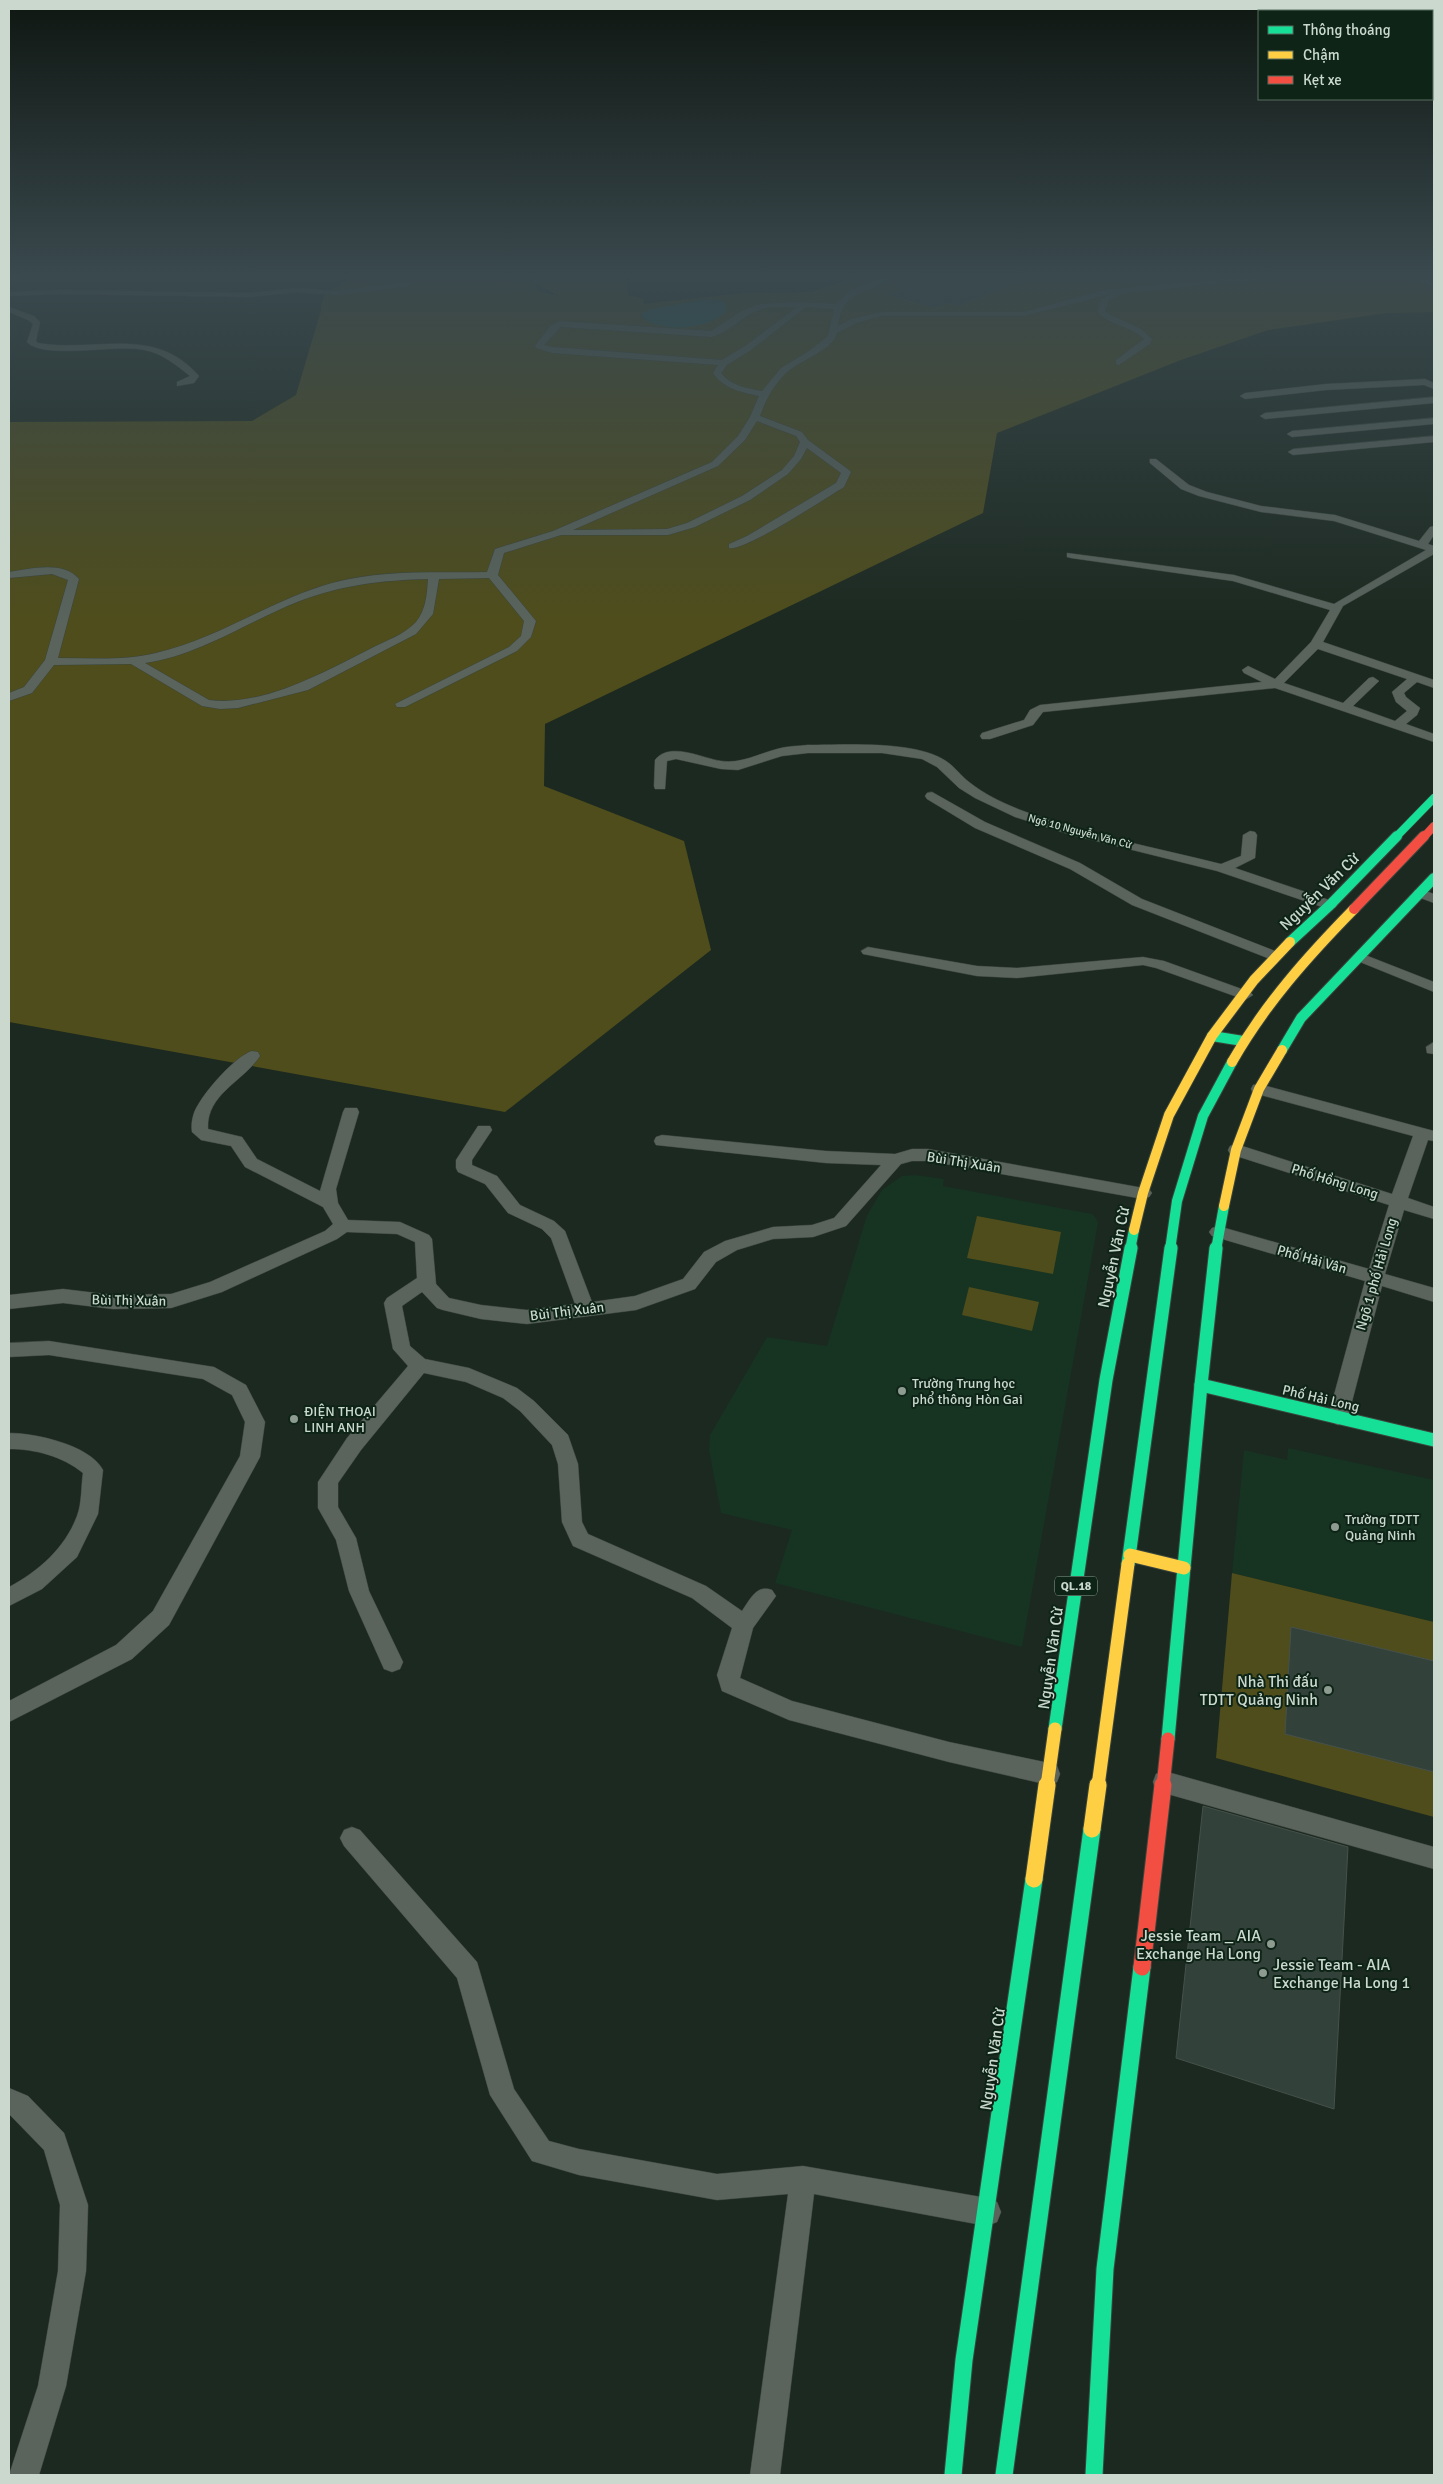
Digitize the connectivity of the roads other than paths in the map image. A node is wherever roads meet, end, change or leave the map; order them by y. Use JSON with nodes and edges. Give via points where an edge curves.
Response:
{"nodes":[{"id":1,"x":764,"y":394,"type":"edge"},
{"id":2,"x":1264,"y":394,"type":"edge"},
{"id":3,"x":1245,"y":396,"type":"dead end"},
{"id":4,"x":1434,"y":400,"type":"edge"},
{"id":5,"x":1265,"y":416,"type":"dead end"},
{"id":6,"x":754,"y":417,"type":"junction"},
{"id":7,"x":1434,"y":421,"type":"edge"},
{"id":8,"x":1292,"y":434,"type":"dead end"},
{"id":9,"x":1434,"y":439,"type":"edge"},
{"id":10,"x":805,"y":442,"type":"junction"},
{"id":11,"x":1294,"y":452,"type":"dead end"},
{"id":12,"x":1153,"y":461,"type":"dead end"},
{"id":13,"x":1434,"y":529,"type":"edge"},
{"id":14,"x":557,"y":533,"type":"junction"},
{"id":15,"x":1421,"y":545,"type":"junction"},
{"id":16,"x":733,"y":546,"type":"dead end"},
{"id":17,"x":1434,"y":550,"type":"edge"},
{"id":18,"x":1071,"y":555,"type":"dead end"},
{"id":19,"x":9,"y":575,"type":"edge"},
{"id":20,"x":492,"y":575,"type":"junction"},
{"id":21,"x":434,"y":577,"type":"junction"},
{"id":22,"x":1337,"y":608,"type":"junction"},
{"id":23,"x":1316,"y":644,"type":"junction"},
{"id":24,"x":51,"y":661,"type":"junction"},
{"id":25,"x":134,"y":662,"type":"junction"},
{"id":26,"x":1248,"y":670,"type":"dead end"},
{"id":27,"x":1415,"y":678,"type":"junction"},
{"id":28,"x":1373,"y":681,"type":"dead end"},
{"id":29,"x":1276,"y":684,"type":"junction"},
{"id":30,"x":1434,"y":684,"type":"edge"},
{"id":31,"x":9,"y":697,"type":"edge"},
{"id":32,"x":401,"y":704,"type":"dead end"},
{"id":33,"x":1345,"y":707,"type":"junction"},
{"id":34,"x":1397,"y":725,"type":"junction"},
{"id":35,"x":986,"y":736,"type":"dead end"},
{"id":36,"x":1434,"y":738,"type":"edge"},
{"id":37,"x":660,"y":786,"type":"dead end"},
{"id":38,"x":932,"y":796,"type":"dead end"},
{"id":39,"x":1434,"y":798,"type":"edge"},
{"id":40,"x":1434,"y":826,"type":"edge"},
{"id":41,"x":1250,"y":835,"type":"dead end"},
{"id":42,"x":1222,"y":868,"type":"junction"},
{"id":43,"x":1434,"y":878,"type":"edge"},
{"id":44,"x":1420,"y":893,"type":"junction"},
{"id":45,"x":1434,"y":899,"type":"edge"},
{"id":46,"x":1330,"y":905,"type":"junction"},
{"id":47,"x":868,"y":951,"type":"dead end"},
{"id":48,"x":1275,"y":956,"type":"junction"},
{"id":49,"x":1360,"y":957,"type":"junction"},
{"id":50,"x":1434,"y":987,"type":"edge"},
{"id":51,"x":1245,"y":996,"type":"junction"},
{"id":52,"x":1212,"y":1036,"type":"junction"},
{"id":53,"x":1243,"y":1041,"type":"junction"},
{"id":54,"x":252,"y":1056,"type":"dead end"},
{"id":55,"x":1259,"y":1089,"type":"junction"},
{"id":56,"x":350,"y":1112,"type":"dead end"},
{"id":57,"x":484,"y":1130,"type":"dead end"},
{"id":58,"x":1428,"y":1135,"type":"edge"},
{"id":59,"x":662,"y":1141,"type":"dead end"},
{"id":60,"x":1236,"y":1150,"type":"junction"},
{"id":61,"x":895,"y":1160,"type":"junction"},
{"id":62,"x":1143,"y":1193,"type":"junction"},
{"id":63,"x":1397,"y":1201,"type":"junction"},
{"id":64,"x":329,"y":1203,"type":"junction"},
{"id":65,"x":1434,"y":1213,"type":"edge"},
{"id":66,"x":343,"y":1226,"type":"junction"},
{"id":67,"x":1218,"y":1232,"type":"junction"},
{"id":68,"x":1374,"y":1277,"type":"junction"},
{"id":69,"x":427,"y":1280,"type":"junction"},
{"id":70,"x":1434,"y":1295,"type":"edge"},
{"id":71,"x":9,"y":1302,"type":"edge"},
{"id":72,"x":586,"y":1309,"type":"junction"},
{"id":73,"x":9,"y":1350,"type":"edge"},
{"id":74,"x":420,"y":1365,"type":"junction"},
{"id":75,"x":1201,"y":1385,"type":"junction"},
{"id":76,"x":1338,"y":1417,"type":"junction"},
{"id":77,"x":1434,"y":1440,"type":"edge"},
{"id":78,"x":9,"y":1441,"type":"edge"},
{"id":79,"x":1130,"y":1555,"type":"junction"},
{"id":80,"x":1184,"y":1568,"type":"junction"},
{"id":81,"x":766,"y":1596,"type":"dead end"},
{"id":82,"x":9,"y":1597,"type":"edge"},
{"id":83,"x":744,"y":1624,"type":"junction"},
{"id":84,"x":392,"y":1662,"type":"dead end"},
{"id":85,"x":9,"y":1712,"type":"edge"},
{"id":86,"x":1050,"y":1774,"type":"junction"},
{"id":87,"x":1164,"y":1782,"type":"junction"},
{"id":88,"x":352,"y":1838,"type":"dead end"},
{"id":89,"x":1434,"y":1858,"type":"edge"},
{"id":90,"x":9,"y":2101,"type":"edge"},
{"id":91,"x":803,"y":2179,"type":"junction"},
{"id":92,"x":987,"y":2212,"type":"junction"},
{"id":93,"x":24,"y":2475,"type":"edge"},
{"id":94,"x":765,"y":2475,"type":"edge"},
{"id":95,"x":953,"y":2475,"type":"edge"},
{"id":96,"x":1004,"y":2475,"type":"edge"},
{"id":97,"x":1094,"y":2475,"type":"edge"}],
"edges":[{"from":1,"to":6,"type":"street"},
{"from":2,"to":3,"type":"street"},
{"from":4,"to":5,"type":"street"},
{"from":6,"to":10,"type":"street","via":[[799,434]]},
{"from":6,"to":14,"type":"street","via":[[742,438],[714,464]]},
{"from":7,"to":8,"type":"street"},
{"from":9,"to":11,"type":"street"},
{"from":10,"to":14,"type":"street","via":[[786,472],[746,498],[691,524],[668,532]]},
{"from":10,"to":16,"type":"street","via":[[846,472],[840,485]]},
{"from":12,"to":15,"type":"street","via":[[1185,487],[1203,494],[1261,509],[1335,518]]},
{"from":13,"to":15,"type":"street"},
{"from":14,"to":20,"type":"street","via":[[499,551]]},
{"from":15,"to":17,"type":"street"},
{"from":17,"to":22,"type":"street","via":[[1375,582]]},
{"from":18,"to":22,"type":"street","via":[[1234,578]]},
{"from":19,"to":24,"type":"street","via":[[61,572],[70,574],[74,579]]},
{"from":20,"to":21,"type":"street"},
{"from":20,"to":32,"type":"street","via":[[530,621],[530,631],[525,640]]},
{"from":21,"to":25,"type":"street","via":[[365,580],[315,590],[195,645]]},
{"from":21,"to":25,"type":"street","via":[[431,610],[424,622],[412,632],[304,687],[238,704],[206,703]]},
{"from":22,"to":23,"type":"street"},
{"from":23,"to":27,"type":"street"},
{"from":23,"to":29,"type":"street"},
{"from":24,"to":25,"type":"street"},
{"from":24,"to":31,"type":"street","via":[[28,690]]},
{"from":26,"to":29,"type":"street"},
{"from":27,"to":30,"type":"street"},
{"from":27,"to":34,"type":"street","via":[[1398,692],[1400,699],[1414,708]]},
{"from":28,"to":33,"type":"street"},
{"from":29,"to":33,"type":"street"},
{"from":29,"to":35,"type":"street","via":[[1040,709],[1029,722]]},
{"from":33,"to":34,"type":"street"},
{"from":34,"to":36,"type":"street"},
{"from":37,"to":42,"type":"street","name":"Ngõ 10 Nguyễn Văn Cừ","via":[[661,760],[666,756],[738,766],[793,750],[896,750],[934,759],[980,795],[1020,814],[1073,831]]},
{"from":38,"to":48,"type":"street","via":[[980,825],[1075,866],[1137,902]]},
{"from":39,"to":46,"type":"main road","name":"Nguyễn Văn Cừ","number":"QL.18"},
{"from":40,"to":53,"type":"main road","via":[[1341,922],[1267,1007]]},
{"from":41,"to":42,"type":"street","via":[[1248,858]]},
{"from":42,"to":46,"type":"street","name":"Ngõ 10 Nguyễn Văn Cừ"},
{"from":43,"to":44,"type":"main road"},
{"from":44,"to":45,"type":"street"},
{"from":44,"to":49,"type":"main road"},
{"from":46,"to":48,"type":"main road","name":"Nguyễn Văn Cừ","number":"QL.18"},
{"from":47,"to":51,"type":"street","via":[[977,971],[1017,973],[1143,961]]},
{"from":48,"to":51,"type":"main road","name":"Nguyễn Văn Cừ","number":"QL.18"},
{"from":49,"to":50,"type":"street"},
{"from":49,"to":55,"type":"main road","via":[[1301,1018]]},
{"from":51,"to":52,"type":"main road","name":"Nguyễn Văn Cừ","number":"QL.18"},
{"from":52,"to":53,"type":"main road"},
{"from":52,"to":62,"type":"main road","name":"Nguyễn Văn Cừ","number":"QL.18","via":[[1169,1115]]},
{"from":53,"to":79,"type":"main road","via":[[1203,1116],[1177,1201]]},
{"from":54,"to":64,"type":"street","via":[[209,1098],[200,1132],[236,1140],[251,1163]]},
{"from":55,"to":58,"type":"street"},
{"from":55,"to":60,"type":"main road"},
{"from":56,"to":64,"type":"street","via":[[331,1173]]},
{"from":57,"to":72,"type":"street","via":[[464,1160],[464,1168],[491,1180],[520,1213],[554,1229]]},
{"from":58,"to":63,"type":"street","name":"Ngõ 1 phố Hải Long"},
{"from":59,"to":61,"type":"street","via":[[826,1157]]},
{"from":60,"to":63,"type":"street","name":"Phố Hồng Long"},
{"from":60,"to":67,"type":"main road"},
{"from":61,"to":62,"type":"street","name":"Bùi Thị Xuân","via":[[912,1154],[928,1155]]},
{"from":61,"to":72,"type":"street","name":"Bùi Thị Xuân","via":[[840,1222],[813,1231],[773,1233],[731,1245],[710,1257],[689,1284],[636,1303]]},
{"from":62,"to":86,"type":"main road","name":"Nguyễn Văn Cừ","number":"QL.18","via":[[1130,1244],[1106,1380]]},
{"from":63,"to":65,"type":"street","name":"Phố Hồng Long"},
{"from":63,"to":68,"type":"street","name":"Ngõ 1 phố Hải Long"},
{"from":64,"to":66,"type":"street"},
{"from":66,"to":69,"type":"street","name":"Bùi Thị Xuân","via":[[400,1228],[423,1239]]},
{"from":66,"to":71,"type":"street","name":"Bùi Thị Xuân","via":[[331,1235],[216,1287],[171,1301],[112,1302],[63,1296]]},
{"from":67,"to":68,"type":"street","name":"Phố Hải Vân"},
{"from":67,"to":75,"type":"main road"},
{"from":68,"to":70,"type":"street","name":"Phố Hải Vân"},
{"from":68,"to":76,"type":"street","name":"Ngõ 1 phố Hải Long"},
{"from":69,"to":72,"type":"street","name":"Bùi Thị Xuân","via":[[443,1304],[481,1312],[527,1317]]},
{"from":69,"to":74,"type":"street","via":[[394,1303],[402,1349]]},
{"from":73,"to":85,"type":"street","via":[[49,1348],[207,1372],[239,1390],[255,1422],[250,1457],[162,1618],[124,1652]]},
{"from":74,"to":83,"type":"street","via":[[469,1375],[510,1393],[561,1441],[568,1464],[572,1522],[580,1540],[699,1592]]},
{"from":74,"to":84,"type":"street","via":[[354,1444],[328,1482],[328,1508],[346,1538],[359,1591]]},
{"from":75,"to":76,"type":"main road","name":"Phố Hải Long"},
{"from":75,"to":80,"type":"main road"},
{"from":76,"to":77,"type":"main road","name":"Phố Hải Long"},
{"from":78,"to":82,"type":"street","via":[[25,1441],[74,1455],[93,1470],[88,1514],[70,1551],[35,1582]]},
{"from":79,"to":80,"type":"main road"},
{"from":79,"to":96,"type":"main road"},
{"from":80,"to":87,"type":"main road"},
{"from":81,"to":83,"type":"street"},
{"from":83,"to":86,"type":"street","via":[[728,1675],[730,1684],[789,1710],[949,1752]]},
{"from":86,"to":92,"type":"main road","name":"Nguyễn Văn Cừ","number":"QL.18"},
{"from":87,"to":89,"type":"street"},
{"from":87,"to":97,"type":"main road","via":[[1105,2269]]},
{"from":88,"to":91,"type":"street","via":[[468,1971],[503,2095],[541,2152],[717,2187]]},
{"from":90,"to":93,"type":"street","via":[[18,2105],[55,2142],[74,2205],[72,2271],[52,2386]]},
{"from":91,"to":92,"type":"street"},
{"from":91,"to":94,"type":"street"},
{"from":92,"to":95,"type":"main road","name":"Nguyễn Văn Cừ","number":"QL.18","via":[[964,2360]]}]}
